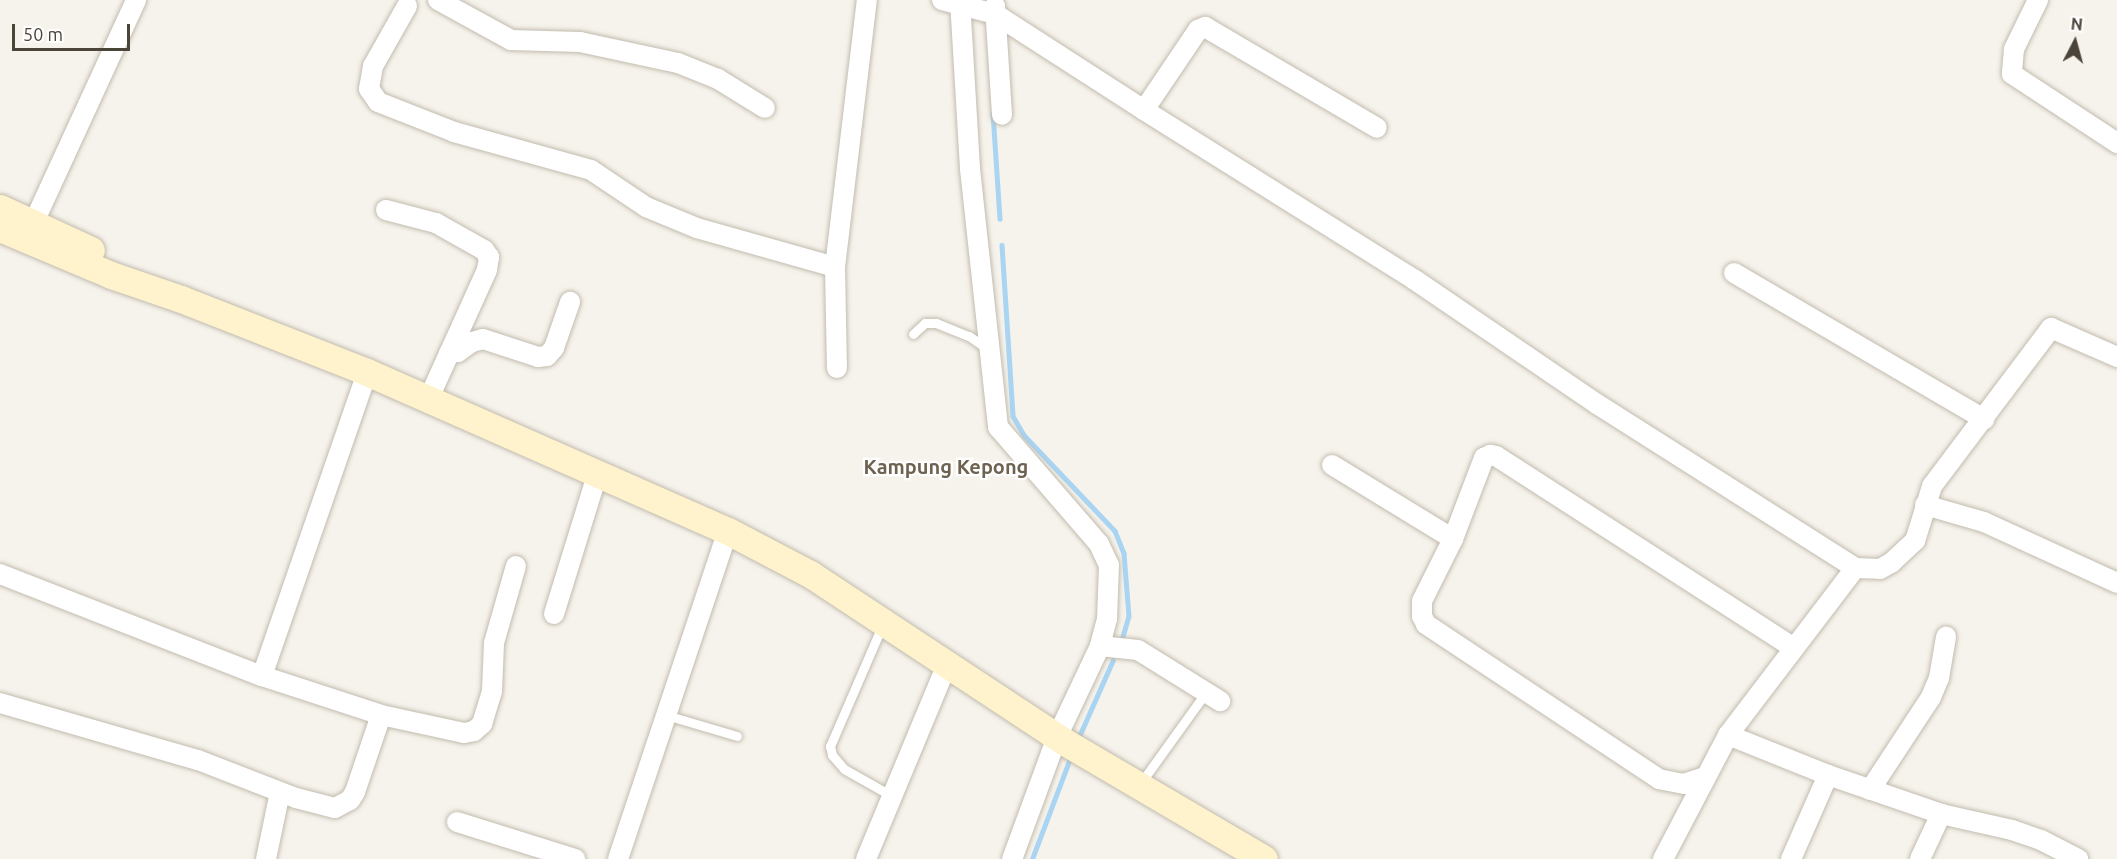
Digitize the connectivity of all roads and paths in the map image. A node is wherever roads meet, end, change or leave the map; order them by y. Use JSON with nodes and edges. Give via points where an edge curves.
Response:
{"nodes":[{"id":1,"x":136,"y":0,"type":"edge"},
{"id":2,"x":438,"y":0,"type":"edge"},
{"id":3,"x":867,"y":0,"type":"edge"},
{"id":4,"x":2038,"y":0,"type":"edge"},
{"id":5,"x":404,"y":2,"type":"edge"},
{"id":6,"x":957,"y":3,"type":"edge"},
{"id":7,"x":993,"y":9,"type":"edge"},
{"id":8,"x":765,"y":108,"type":"dead end"},
{"id":9,"x":1144,"y":110,"type":"junction"},
{"id":10,"x":1002,"y":116,"type":"dead end"},
{"id":11,"x":1377,"y":128,"type":"dead end"},
{"id":12,"x":2117,"y":142,"type":"edge"},
{"id":13,"x":0,"y":208,"type":"edge"},
{"id":14,"x":386,"y":210,"type":"dead end"},
{"id":15,"x":0,"y":228,"type":"edge"},
{"id":16,"x":37,"y":235,"type":"junction"},
{"id":17,"x":835,"y":267,"type":"junction"},
{"id":18,"x":1734,"y":273,"type":"dead end"},
{"id":19,"x":570,"y":302,"type":"dead end"},
{"id":20,"x":913,"y":334,"type":"dead end"},
{"id":21,"x":989,"y":350,"type":"junction"},
{"id":22,"x":449,"y":352,"type":"junction"},
{"id":23,"x":2117,"y":357,"type":"edge"},
{"id":24,"x":837,"y":368,"type":"dead end"},
{"id":25,"x":367,"y":372,"type":"junction"},
{"id":26,"x":429,"y":398,"type":"junction"},
{"id":27,"x":1984,"y":420,"type":"junction"},
{"id":28,"x":1332,"y":465,"type":"dead end"},
{"id":29,"x":598,"y":472,"type":"junction"},
{"id":30,"x":1925,"y":505,"type":"junction"},
{"id":31,"x":728,"y":531,"type":"junction"},
{"id":32,"x":1453,"y":539,"type":"junction"},
{"id":33,"x":516,"y":566,"type":"dead end"},
{"id":34,"x":1855,"y":568,"type":"junction"},
{"id":35,"x":0,"y":574,"type":"edge"},
{"id":36,"x":2117,"y":583,"type":"edge"},
{"id":37,"x":554,"y":614,"type":"dead end"},
{"id":38,"x":884,"y":624,"type":"junction"},
{"id":39,"x":1946,"y":637,"type":"dead end"},
{"id":40,"x":1100,"y":646,"type":"junction"},
{"id":41,"x":1794,"y":648,"type":"junction"},
{"id":42,"x":947,"y":664,"type":"junction"},
{"id":43,"x":262,"y":675,"type":"junction"},
{"id":44,"x":1213,"y":697,"type":"joint"},
{"id":45,"x":0,"y":703,"type":"edge"},
{"id":46,"x":381,"y":715,"type":"junction"},
{"id":47,"x":666,"y":715,"type":"junction"},
{"id":48,"x":1728,"y":735,"type":"junction"},
{"id":49,"x":737,"y":736,"type":"dead end"},
{"id":50,"x":1060,"y":739,"type":"junction"},
{"id":51,"x":1828,"y":776,"type":"junction"},
{"id":52,"x":1705,"y":777,"type":"junction"},
{"id":53,"x":1139,"y":786,"type":"junction"},
{"id":54,"x":1870,"y":790,"type":"junction"},
{"id":55,"x":280,"y":792,"type":"junction"},
{"id":56,"x":892,"y":795,"type":"junction"},
{"id":57,"x":1941,"y":814,"type":"junction"},
{"id":58,"x":457,"y":822,"type":"dead end"},
{"id":59,"x":266,"y":859,"type":"edge"},
{"id":60,"x":575,"y":859,"type":"edge"},
{"id":61,"x":618,"y":859,"type":"edge"},
{"id":62,"x":866,"y":859,"type":"edge"},
{"id":63,"x":1012,"y":859,"type":"edge"},
{"id":64,"x":1264,"y":859,"type":"edge"},
{"id":65,"x":1663,"y":859,"type":"edge"},
{"id":66,"x":1791,"y":859,"type":"edge"},
{"id":67,"x":1920,"y":859,"type":"edge"},
{"id":68,"x":2078,"y":859,"type":"edge"}],
"edges":[{"from":1,"to":16,"type":"street"},
{"from":2,"to":8,"type":"street","via":[[511,40],[580,42],[678,63],[718,79]]},
{"from":3,"to":17,"type":"street"},
{"from":4,"to":12,"type":"street","via":[[2014,49],[2012,74]]},
{"from":5,"to":17,"type":"street","via":[[373,66],[369,89],[378,102],[454,132],[591,170],[646,207],[697,228]]},
{"from":6,"to":7,"type":"street"},
{"from":6,"to":21,"type":"street"},
{"from":7,"to":9,"type":"street"},
{"from":7,"to":10,"type":"street"},
{"from":9,"to":11,"type":"street","via":[[1198,30],[1205,27]]},
{"from":9,"to":34,"type":"street","via":[[1415,280],[1597,404]]},
{"from":13,"to":16,"type":"main road"},
{"from":14,"to":22,"type":"street","via":[[435,223],[484,250],[489,257],[487,270]]},
{"from":15,"to":16,"type":"main road"},
{"from":16,"to":25,"type":"main road","via":[[117,262],[181,299]]},
{"from":17,"to":24,"type":"street"},
{"from":18,"to":27,"type":"street"},
{"from":19,"to":22,"type":"street","via":[[554,348],[543,357],[483,339],[458,352]]},
{"from":20,"to":21,"type":"lane","via":[[925,323],[936,323],[959,331]]},
{"from":21,"to":40,"type":"street","via":[[998,427],[1099,544],[1109,565],[1107,619]]},
{"from":22,"to":26,"type":"street"},
{"from":23,"to":27,"type":"street","via":[[2051,328]]},
{"from":25,"to":26,"type":"main road"},
{"from":25,"to":43,"type":"street"},
{"from":26,"to":29,"type":"main road"},
{"from":27,"to":30,"type":"street","via":[[1932,486]]},
{"from":28,"to":32,"type":"street"},
{"from":29,"to":31,"type":"main road"},
{"from":29,"to":37,"type":"street"},
{"from":30,"to":34,"type":"street","via":[[1915,541],[1891,563],[1880,568]]},
{"from":30,"to":36,"type":"street","via":[[1984,522]]},
{"from":31,"to":38,"type":"main road","via":[[810,574]]},
{"from":31,"to":47,"type":"street"},
{"from":32,"to":41,"type":"street","via":[[1484,458],[1496,456]]},
{"from":32,"to":52,"type":"street","via":[[1422,601],[1426,624],[1659,779],[1684,784]]},
{"from":33,"to":46,"type":"street","via":[[494,643],[492,691],[480,728],[448,732]]},
{"from":34,"to":41,"type":"street"},
{"from":35,"to":43,"type":"street"},
{"from":38,"to":42,"type":"main road"},
{"from":38,"to":56,"type":"lane","via":[[830,746],[844,769]]},
{"from":39,"to":54,"type":"street","via":[[1939,678],[1931,697]]},
{"from":40,"to":44,"type":"street","via":[[1138,650]]},
{"from":40,"to":50,"type":"street"},
{"from":41,"to":48,"type":"street"},
{"from":42,"to":50,"type":"main road"},
{"from":42,"to":56,"type":"street"},
{"from":43,"to":46,"type":"street"},
{"from":44,"to":53,"type":"lane"},
{"from":45,"to":55,"type":"street","via":[[198,760]]},
{"from":46,"to":55,"type":"street","via":[[350,800],[343,805],[325,806]]},
{"from":47,"to":49,"type":"lane"},
{"from":47,"to":61,"type":"street"},
{"from":48,"to":51,"type":"street"},
{"from":48,"to":52,"type":"street"},
{"from":50,"to":53,"type":"main road"},
{"from":50,"to":63,"type":"street"},
{"from":51,"to":54,"type":"street"},
{"from":51,"to":66,"type":"street"},
{"from":52,"to":65,"type":"street"},
{"from":53,"to":64,"type":"main road"},
{"from":54,"to":57,"type":"street"},
{"from":55,"to":59,"type":"street"},
{"from":56,"to":62,"type":"street"},
{"from":57,"to":67,"type":"street"},
{"from":57,"to":68,"type":"street","via":[[2012,830]]},
{"from":58,"to":60,"type":"street"}]}
